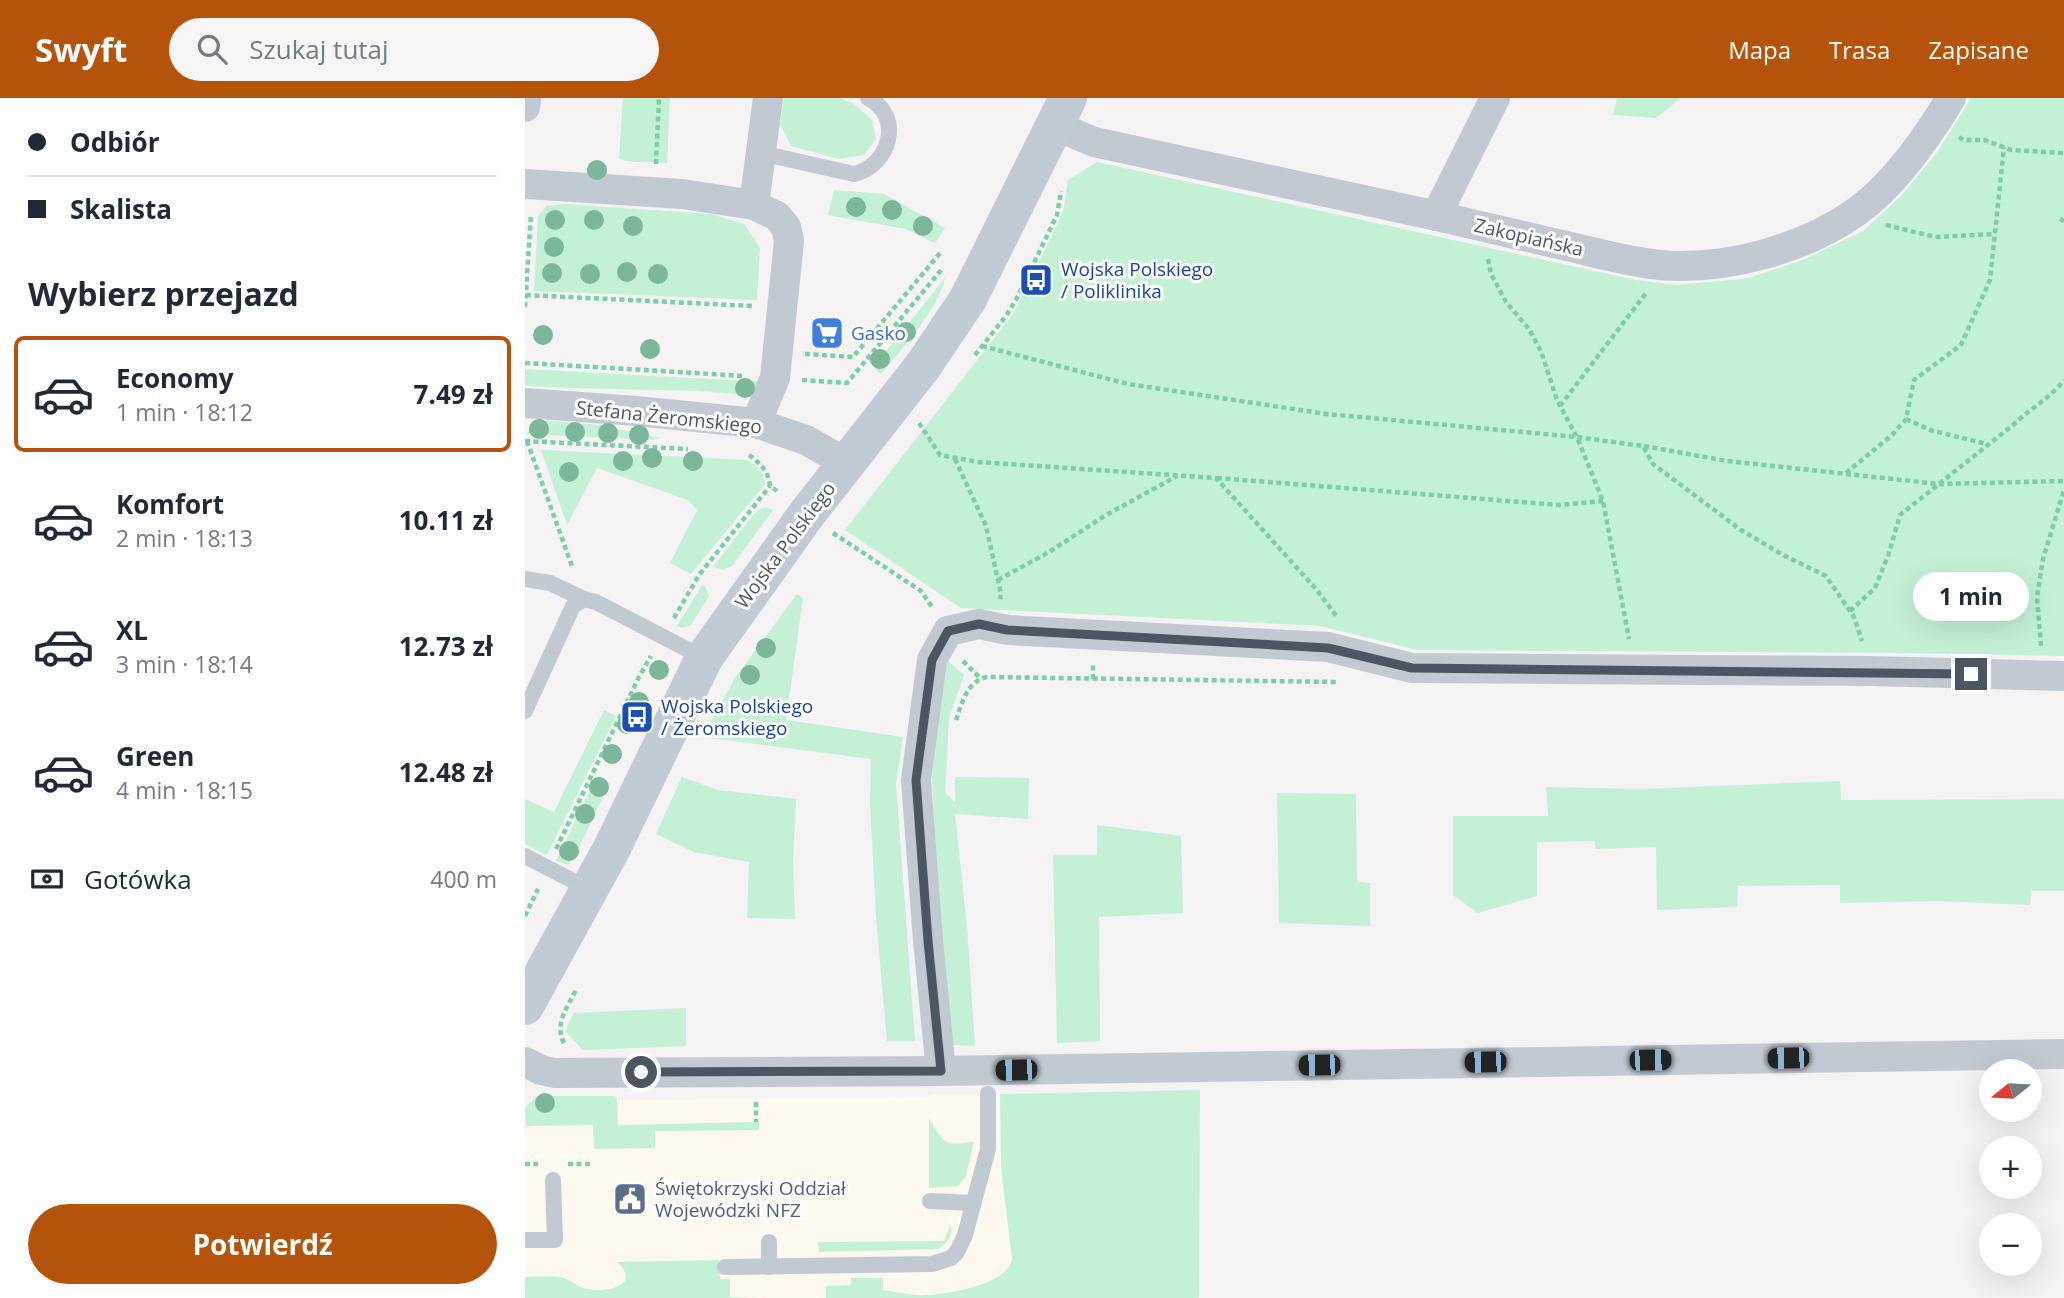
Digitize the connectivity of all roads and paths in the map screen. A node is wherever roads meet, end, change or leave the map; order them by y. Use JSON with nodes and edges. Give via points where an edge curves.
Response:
{"nodes":[{"id":1,"x":526,"y":98,"type":"edge"},
{"id":2,"x":659,"y":98,"type":"edge"},
{"id":3,"x":768,"y":98,"type":"edge"},
{"id":4,"x":868,"y":98,"type":"edge"},
{"id":5,"x":1495,"y":98,"type":"edge"},
{"id":6,"x":525,"y":107,"type":"edge"},
{"id":7,"x":1943,"y":110,"type":"edge"},
{"id":8,"x":1061,"y":112,"type":"edge"},
{"id":9,"x":2004,"y":147,"type":"junction"},
{"id":10,"x":761,"y":153,"type":"junction"},
{"id":11,"x":2064,"y":153,"type":"edge"},
{"id":12,"x":655,"y":193,"type":"junction"},
{"id":13,"x":529,"y":197,"type":"edge"},
{"id":14,"x":754,"y":205,"type":"junction"},
{"id":15,"x":1858,"y":211,"type":"junction"},
{"id":16,"x":1436,"y":216,"type":"junction"},
{"id":17,"x":1487,"y":228,"type":"junction"},
{"id":18,"x":1995,"y":234,"type":"junction"},
{"id":19,"x":941,"y":252,"type":"dead end"},
{"id":20,"x":1660,"y":265,"type":"junction"},
{"id":21,"x":942,"y":269,"type":"dead end"},
{"id":22,"x":526,"y":295,"type":"edge"},
{"id":23,"x":757,"y":306,"type":"dead end"},
{"id":24,"x":525,"y":307,"type":"edge"},
{"id":25,"x":982,"y":346,"type":"dead end"},
{"id":26,"x":804,"y":360,"type":"dead end"},
{"id":27,"x":525,"y":363,"type":"edge"},
{"id":28,"x":858,"y":372,"type":"junction"},
{"id":29,"x":775,"y":378,"type":"junction"},
{"id":30,"x":865,"y":379,"type":"dead end"},
{"id":31,"x":2064,"y":380,"type":"edge"},
{"id":32,"x":525,"y":403,"type":"edge"},
{"id":33,"x":1560,"y":406,"type":"junction"},
{"id":34,"x":1906,"y":419,"type":"junction"},
{"id":35,"x":756,"y":423,"type":"junction"},
{"id":36,"x":922,"y":425,"type":"dead end"},
{"id":37,"x":1577,"y":437,"type":"junction"},
{"id":38,"x":526,"y":441,"type":"edge"},
{"id":39,"x":1988,"y":444,"type":"junction"},
{"id":40,"x":1643,"y":446,"type":"junction"},
{"id":41,"x":701,"y":450,"type":"dead end"},
{"id":42,"x":743,"y":453,"type":"dead end"},
{"id":43,"x":955,"y":458,"type":"junction"},
{"id":44,"x":846,"y":463,"type":"junction"},
{"id":45,"x":1846,"y":473,"type":"junction"},
{"id":46,"x":1177,"y":475,"type":"junction"},
{"id":47,"x":1216,"y":478,"type":"junction"},
{"id":48,"x":2064,"y":481,"type":"edge"},
{"id":49,"x":1939,"y":484,"type":"junction"},
{"id":50,"x":770,"y":486,"type":"junction"},
{"id":51,"x":2064,"y":490,"type":"edge"},
{"id":52,"x":777,"y":492,"type":"dead end"},
{"id":53,"x":1603,"y":501,"type":"junction"},
{"id":54,"x":836,"y":535,"type":"dead end"},
{"id":55,"x":525,"y":579,"type":"edge"},
{"id":56,"x":997,"y":580,"type":"junction"},
{"id":57,"x":584,"y":599,"type":"junction"},
{"id":58,"x":1850,"y":611,"type":"junction"},
{"id":59,"x":669,"y":626,"type":"dead end"},
{"id":60,"x":995,"y":628,"type":"junction"},
{"id":61,"x":948,"y":631,"type":"junction"},
{"id":62,"x":657,"y":646,"type":"dead end"},
{"id":63,"x":1368,"y":657,"type":"junction"},
{"id":64,"x":704,"y":658,"type":"junction"},
{"id":65,"x":1635,"y":671,"type":"junction"},
{"id":66,"x":1873,"y":671,"type":"junction"},
{"id":67,"x":2054,"y":676,"type":"edge"},
{"id":68,"x":525,"y":711,"type":"edge"},
{"id":69,"x":525,"y":856,"type":"edge"},
{"id":70,"x":548,"y":867,"type":"junction"},
{"id":71,"x":579,"y":884,"type":"dead end"},
{"id":72,"x":525,"y":916,"type":"edge"},
{"id":73,"x":525,"y":1006,"type":"edge"},
{"id":74,"x":2064,"y":1054,"type":"edge"},
{"id":75,"x":525,"y":1062,"type":"edge"},
{"id":76,"x":941,"y":1071,"type":"junction"},
{"id":77,"x":988,"y":1094,"type":"dead end"},
{"id":78,"x":756,"y":1098,"type":"dead end"},
{"id":79,"x":756,"y":1122,"type":"dead end"},
{"id":80,"x":553,"y":1180,"type":"dead end"},
{"id":81,"x":930,"y":1201,"type":"dead end"},
{"id":82,"x":973,"y":1203,"type":"junction"},
{"id":83,"x":525,"y":1240,"type":"edge"},
{"id":84,"x":769,"y":1242,"type":"dead end"},
{"id":85,"x":769,"y":1266,"type":"junction"},
{"id":86,"x":726,"y":1267,"type":"dead end"}],
"edges":[{"from":1,"to":6,"type":"street"},
{"from":2,"to":12,"type":"path"},
{"from":3,"to":10,"type":"street"},
{"from":4,"to":10,"type":"lane","via":[[886,115],[890,135],[882,155],[868,170],[854,174]]},
{"from":5,"to":16,"type":"street"},
{"from":7,"to":9,"type":"path","via":[[1963,140],[1985,140]]},
{"from":7,"to":15,"type":"street","name":"Zakopiańska","via":[[1893,177]]},
{"from":8,"to":16,"type":"street","name":"Zakopiańska","via":[[1094,142]]},
{"from":8,"to":44,"type":"street","name":"Wojska Polskiego","via":[[968,299],[923,366]]},
{"from":9,"to":11,"type":"path"},
{"from":9,"to":18,"type":"path"},
{"from":10,"to":14,"type":"street"},
{"from":12,"to":13,"type":"street"},
{"from":12,"to":14,"type":"street"},
{"from":13,"to":22,"type":"path"},
{"from":14,"to":29,"type":"street","via":[[777,216],[789,241]]},
{"from":15,"to":18,"type":"path","via":[[1867,221],[1935,237]]},
{"from":15,"to":20,"type":"street","name":"Zakopiańska","via":[[1809,238],[1747,258],[1719,264]]},
{"from":16,"to":17,"type":"street","name":"Zakopiańska"},
{"from":17,"to":20,"type":"street","name":"Zakopiańska"},
{"from":17,"to":33,"type":"path","via":[[1491,274],[1541,351]]},
{"from":18,"to":34,"type":"path","via":[[1990,280],[1961,345],[1915,380]]},
{"from":19,"to":26,"type":"path","via":[[853,357],[805,354]]},
{"from":20,"to":33,"type":"path","via":[[1646,294]]},
{"from":21,"to":28,"type":"path"},
{"from":22,"to":23,"type":"path"},
{"from":22,"to":24,"type":"path"},
{"from":25,"to":37,"type":"path","via":[[1141,386],[1327,414]]},
{"from":27,"to":29,"type":"path"},
{"from":28,"to":29,"type":"path","via":[[847,383]]},
{"from":28,"to":30,"type":"path"},
{"from":29,"to":35,"type":"street"},
{"from":31,"to":39,"type":"path"},
{"from":32,"to":35,"type":"street","name":"Stefana Żeromskiego"},
{"from":33,"to":37,"type":"path"},
{"from":34,"to":39,"type":"path","via":[[1930,430]]},
{"from":34,"to":45,"type":"path"},
{"from":35,"to":44,"type":"street","name":"Stefana Żeromskiego","via":[[806,440]]},
{"from":36,"to":43,"type":"path","via":[[940,455]]},
{"from":37,"to":40,"type":"path"},
{"from":37,"to":53,"type":"path"},
{"from":38,"to":41,"type":"path"},
{"from":38,"to":57,"type":"path"},
{"from":39,"to":49,"type":"path"},
{"from":40,"to":45,"type":"path","via":[[1727,461]]},
{"from":40,"to":58,"type":"path","via":[[1653,464],[1741,530],[1826,576]]},
{"from":42,"to":50,"type":"path","via":[[761,465]]},
{"from":43,"to":46,"type":"path"},
{"from":43,"to":56,"type":"path","via":[[986,526]]},
{"from":44,"to":64,"type":"street","name":"Wojska Polskiego"},
{"from":45,"to":49,"type":"path"},
{"from":46,"to":47,"type":"path"},
{"from":46,"to":56,"type":"path"},
{"from":47,"to":53,"type":"path","via":[[1559,505]]},
{"from":47,"to":63,"type":"path","via":[[1317,589]]},
{"from":48,"to":49,"type":"path"},
{"from":49,"to":58,"type":"path","via":[[1900,515],[1875,588]]},
{"from":50,"to":52,"type":"path"},
{"from":50,"to":59,"type":"path","via":[[699,575]]},
{"from":51,"to":67,"type":"path","via":[[2037,597]]},
{"from":53,"to":65,"type":"path"},
{"from":54,"to":61,"type":"path","via":[[921,591]]},
{"from":55,"to":57,"type":"lane","via":[[550,583]]},
{"from":56,"to":60,"type":"path","via":[[1001,594]]},
{"from":57,"to":64,"type":"lane"},
{"from":57,"to":68,"type":"lane","via":[[573,606]]},
{"from":58,"to":66,"type":"path"},
{"from":60,"to":61,"type":"street","via":[[979,624]]},
{"from":60,"to":63,"type":"street","via":[[1328,648]]},
{"from":61,"to":76,"type":"street","via":[[932,660],[916,780]]},
{"from":62,"to":70,"type":"path"},
{"from":63,"to":65,"type":"street","via":[[1412,668]]},
{"from":64,"to":73,"type":"street","name":"Wojska Polskiego","via":[[611,848]]},
{"from":65,"to":66,"type":"street"},
{"from":66,"to":67,"type":"street"},
{"from":69,"to":70,"type":"lane"},
{"from":70,"to":71,"type":"lane"},
{"from":70,"to":72,"type":"path"},
{"from":74,"to":76,"type":"street"},
{"from":75,"to":76,"type":"street","via":[[554,1073]]},
{"from":77,"to":82,"type":"lane","via":[[988,1149]]},
{"from":78,"to":79,"type":"path"},
{"from":80,"to":83,"type":"lane","via":[[555,1240]]},
{"from":81,"to":82,"type":"lane"},
{"from":82,"to":85,"type":"lane","via":[[961,1245],[945,1261]]},
{"from":84,"to":85,"type":"lane"},
{"from":85,"to":86,"type":"lane"}]}
